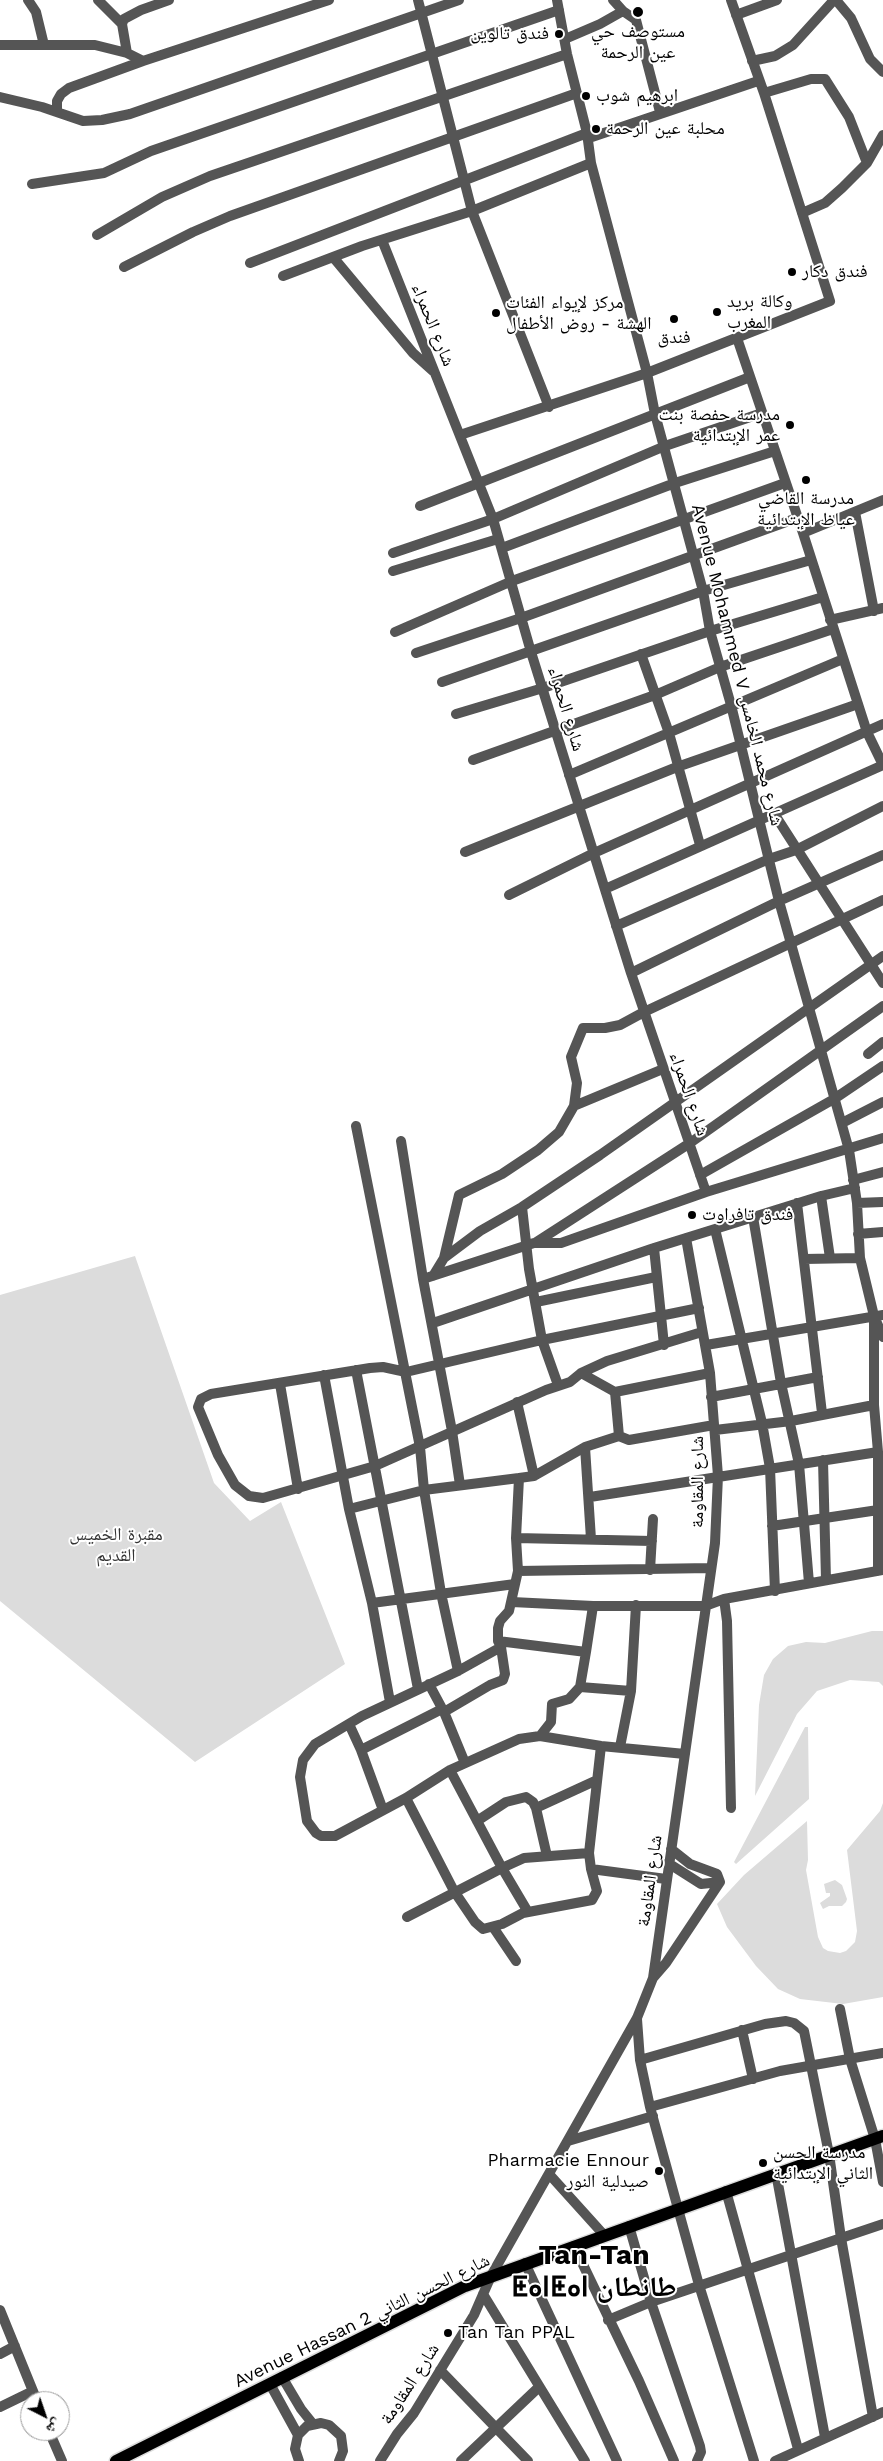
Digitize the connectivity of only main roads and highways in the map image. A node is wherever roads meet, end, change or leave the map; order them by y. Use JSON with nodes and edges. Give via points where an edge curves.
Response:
{"nodes":[{"id":1,"x":879,"y":2137,"type":"edge"},
{"id":2,"x":116,"y":2461,"type":"edge"}],
"edges":[{"from":1,"to":2,"type":"main road","name":"Avenue Hassan 2 شارع الحسن الثاني","via":[[525,2263],[443,2296]]}]}
